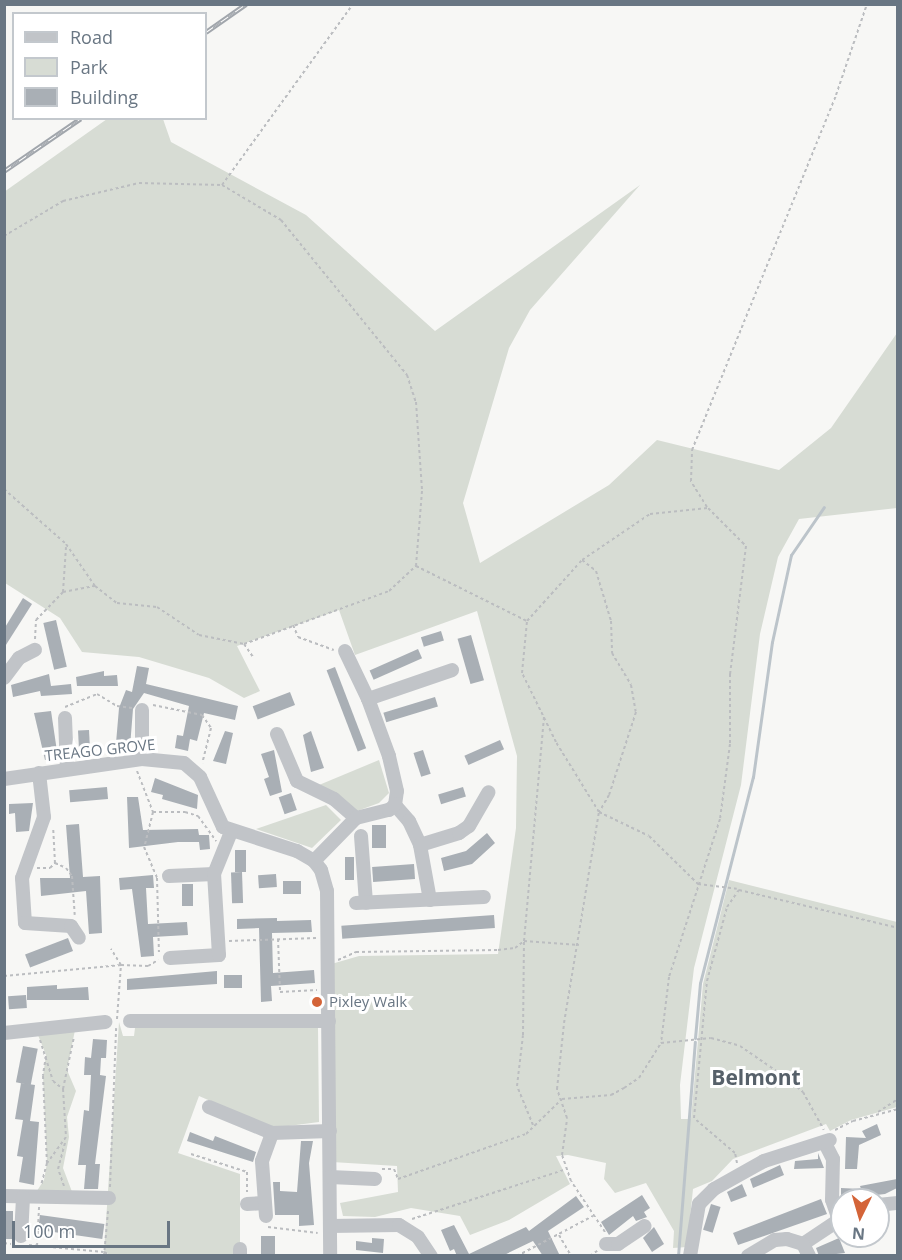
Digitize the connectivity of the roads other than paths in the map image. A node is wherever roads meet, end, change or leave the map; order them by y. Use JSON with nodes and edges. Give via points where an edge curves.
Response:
{"nodes":[{"id":1,"x":35,"y":650,"type":"road end"},
{"id":2,"x":346,"y":653,"type":"road end"},
{"id":3,"x":452,"y":670,"type":"dead end"},
{"id":4,"x":4,"y":678,"type":"edge"},
{"id":5,"x":368,"y":699,"type":"junction"},
{"id":6,"x":142,"y":710,"type":"dead end"},
{"id":7,"x":65,"y":718,"type":"dead end"},
{"id":8,"x":277,"y":734,"type":"dead end"},
{"id":9,"x":137,"y":759,"type":"junction"},
{"id":10,"x":67,"y":769,"type":"junction"},
{"id":11,"x":39,"y":773,"type":"junction"},
{"id":12,"x":4,"y":779,"type":"edge"},
{"id":13,"x":489,"y":792,"type":"dead end"},
{"id":14,"x":395,"y":805,"type":"junction"},
{"id":15,"x":356,"y":818,"type":"junction"},
{"id":16,"x":231,"y":832,"type":"junction"},
{"id":17,"x":362,"y":836,"type":"dead end"},
{"id":18,"x":420,"y":845,"type":"junction"},
{"id":19,"x":314,"y":861,"type":"junction"},
{"id":20,"x":214,"y":874,"type":"junction"},
{"id":21,"x":169,"y":876,"type":"dead end"},
{"id":22,"x":484,"y":897,"type":"dead end"},
{"id":23,"x":430,"y":900,"type":"junction"},
{"id":24,"x":78,"y":937,"type":"road end"},
{"id":25,"x":170,"y":958,"type":"dead end"},
{"id":26,"x":130,"y":1021,"type":"dead end"},
{"id":27,"x":329,"y":1021,"type":"junction"},
{"id":28,"x":105,"y":1022,"type":"dead end"},
{"id":29,"x":4,"y":1033,"type":"edge"},
{"id":30,"x":209,"y":1107,"type":"dead end"},
{"id":31,"x":330,"y":1131,"type":"junction"},
{"id":32,"x":272,"y":1133,"type":"junction"},
{"id":33,"x":377,"y":1174,"type":"road end"},
{"id":34,"x":330,"y":1177,"type":"junction"},
{"id":35,"x":832,"y":1188,"type":"edge"},
{"id":36,"x":5,"y":1196,"type":"edge"},
{"id":37,"x":32,"y":1197,"type":"junction"},
{"id":38,"x":109,"y":1198,"type":"dead end"},
{"id":39,"x":247,"y":1204,"type":"dead end"},
{"id":40,"x":330,"y":1226,"type":"junction"},
{"id":41,"x":645,"y":1226,"type":"dead end"},
{"id":42,"x":830,"y":1228,"type":"edge"},
{"id":43,"x":21,"y":1242,"type":"road end"},
{"id":44,"x":617,"y":1248,"type":"edge"},
{"id":45,"x":806,"y":1250,"type":"edge"},
{"id":46,"x":330,"y":1256,"type":"edge"},
{"id":47,"x":431,"y":1256,"type":"edge"},
{"id":48,"x":690,"y":1256,"type":"edge"},
{"id":49,"x":748,"y":1256,"type":"edge"}],
"edges":[{"from":1,"to":4,"type":"street","via":[[19,658]]},
{"from":2,"to":5,"type":"street"},
{"from":3,"to":5,"type":"street"},
{"from":5,"to":14,"type":"street","via":[[389,756],[397,792]]},
{"from":6,"to":9,"type":"street"},
{"from":7,"to":10,"type":"street"},
{"from":8,"to":15,"type":"street","via":[[297,781],[334,800]]},
{"from":9,"to":10,"type":"street","name":"TREAGO GROVE"},
{"from":9,"to":16,"type":"street","name":"TREAGO GROVE","via":[[176,761],[193,769],[218,821]]},
{"from":10,"to":11,"type":"street","name":"TREAGO GROVE"},
{"from":11,"to":12,"type":"street","name":"TREAGO GROVE"},
{"from":11,"to":24,"type":"street","via":[[44,817],[22,878],[25,923],[58,922],[71,926]]},
{"from":13,"to":18,"type":"street","via":[[469,826]]},
{"from":14,"to":15,"type":"street"},
{"from":14,"to":18,"type":"street","via":[[409,821]]},
{"from":15,"to":19,"type":"street"},
{"from":16,"to":19,"type":"street","via":[[297,851]]},
{"from":16,"to":20,"type":"street"},
{"from":17,"to":23,"type":"street","via":[[361,903]]},
{"from":18,"to":23,"type":"street"},
{"from":19,"to":27,"type":"street","via":[[327,891]]},
{"from":20,"to":21,"type":"street"},
{"from":20,"to":25,"type":"street","via":[[219,955]]},
{"from":22,"to":23,"type":"street"},
{"from":26,"to":27,"type":"street"},
{"from":27,"to":31,"type":"street"},
{"from":28,"to":29,"type":"street"},
{"from":30,"to":32,"type":"street"},
{"from":31,"to":32,"type":"street"},
{"from":31,"to":34,"type":"street"},
{"from":32,"to":39,"type":"street","via":[[262,1161],[265,1209]]},
{"from":33,"to":34,"type":"street"},
{"from":34,"to":40,"type":"street"},
{"from":35,"to":48,"type":"street","via":[[833,1159],[828,1142],[740,1172],[699,1204]]},
{"from":36,"to":37,"type":"street"},
{"from":37,"to":38,"type":"street"},
{"from":37,"to":43,"type":"street"},
{"from":40,"to":46,"type":"street"},
{"from":40,"to":47,"type":"street","via":[[399,1225],[418,1237]]},
{"from":41,"to":44,"type":"street"},
{"from":42,"to":45,"type":"street"},
{"from":45,"to":49,"type":"street","via":[[775,1240]]}]}
